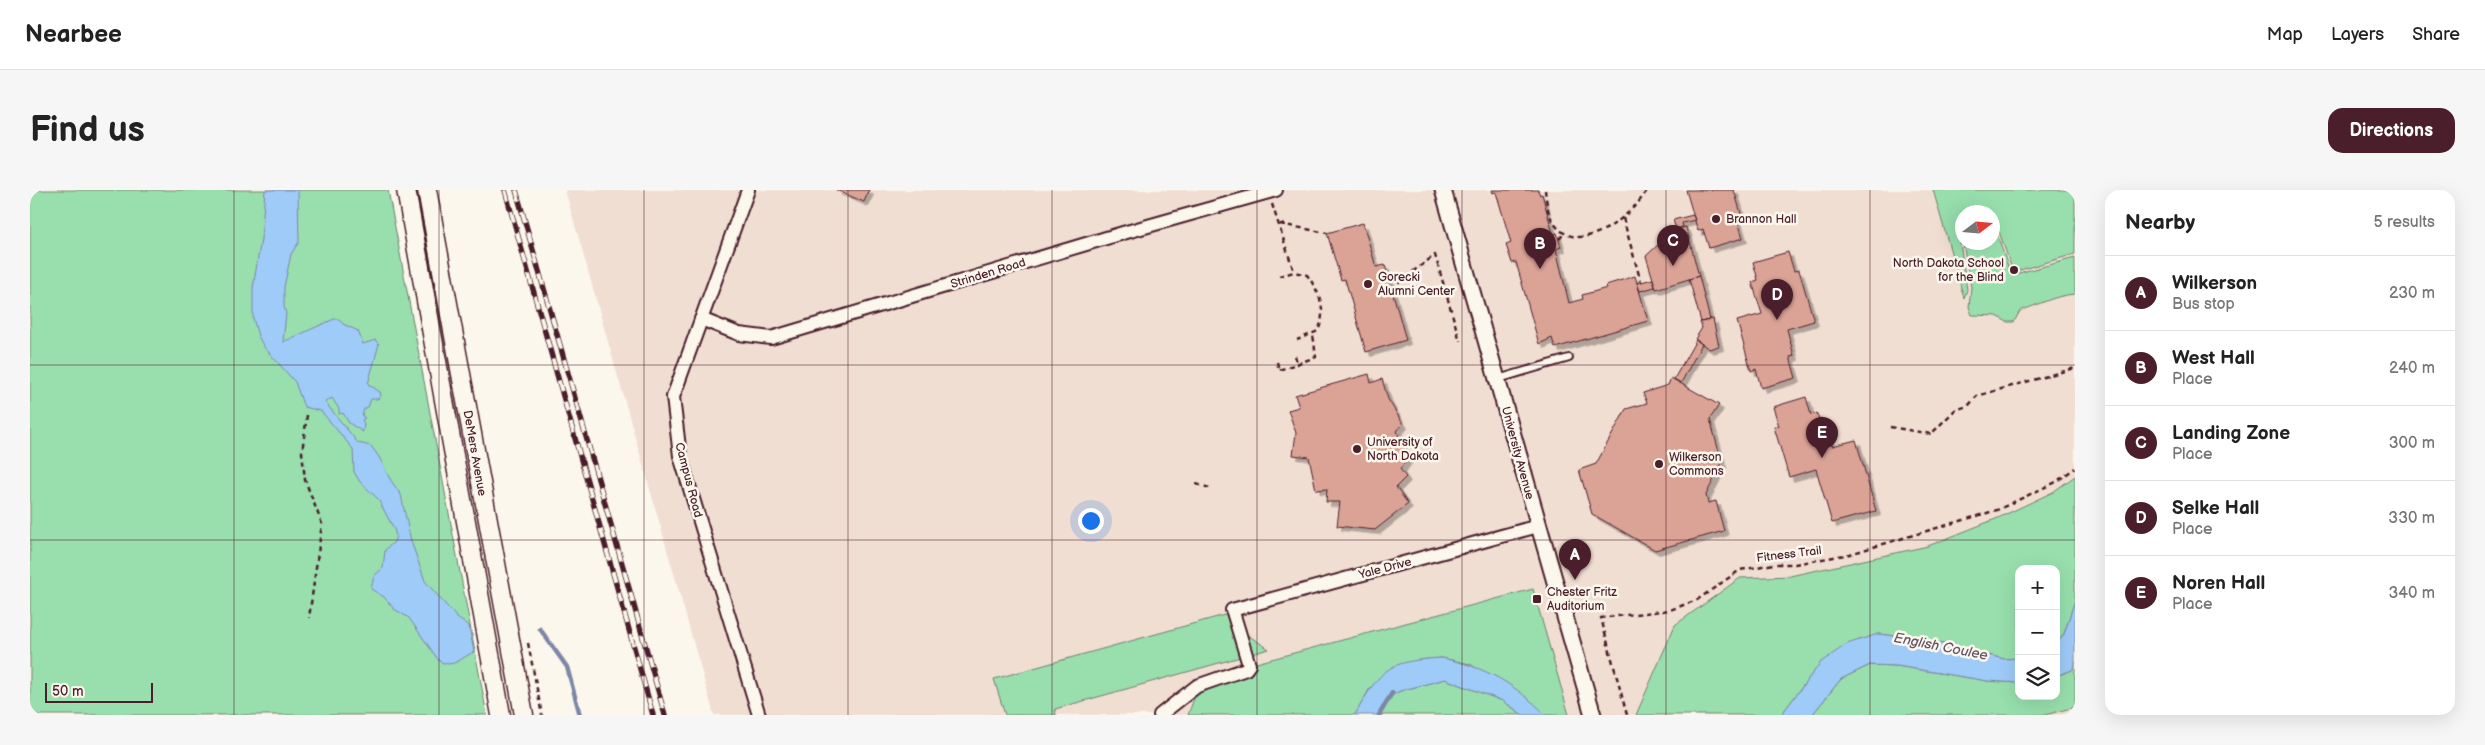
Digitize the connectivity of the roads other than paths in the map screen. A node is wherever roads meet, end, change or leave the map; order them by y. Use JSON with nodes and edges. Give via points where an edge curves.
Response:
{"nodes":[{"id":1,"x":406,"y":190,"type":"edge"},
{"id":2,"x":427,"y":190,"type":"edge"},
{"id":3,"x":748,"y":190,"type":"edge"},
{"id":4,"x":1443,"y":190,"type":"edge"},
{"id":5,"x":1270,"y":191,"type":"edge"},
{"id":6,"x":701,"y":319,"type":"junction"},
{"id":7,"x":1568,"y":358,"type":"dead end"},
{"id":8,"x":1498,"y":379,"type":"junction"},
{"id":9,"x":1538,"y":526,"type":"junction"},
{"id":10,"x":501,"y":715,"type":"edge"},
{"id":11,"x":524,"y":715,"type":"edge"},
{"id":12,"x":759,"y":715,"type":"edge"},
{"id":13,"x":1160,"y":715,"type":"edge"},
{"id":14,"x":1593,"y":715,"type":"edge"}],
"edges":[{"from":1,"to":10,"type":"main road","name":"DeMers Avenue"},
{"from":2,"to":11,"type":"main road","name":"DeMers Avenue"},
{"from":3,"to":6,"type":"street","name":"Campus Road"},
{"from":4,"to":8,"type":"street","name":"University Avenue"},
{"from":5,"to":6,"type":"street","name":"Strinden Road","via":[[771,338],[739,334]]},
{"from":6,"to":12,"type":"street","name":"Campus Road","via":[[673,397],[680,456]]},
{"from":7,"to":8,"type":"lane"},
{"from":8,"to":9,"type":"street","name":"University Avenue"},
{"from":9,"to":13,"type":"street","name":"Yale Drive","via":[[1232,611],[1249,665],[1197,686]]},
{"from":9,"to":14,"type":"street","name":"University Avenue"}]}
